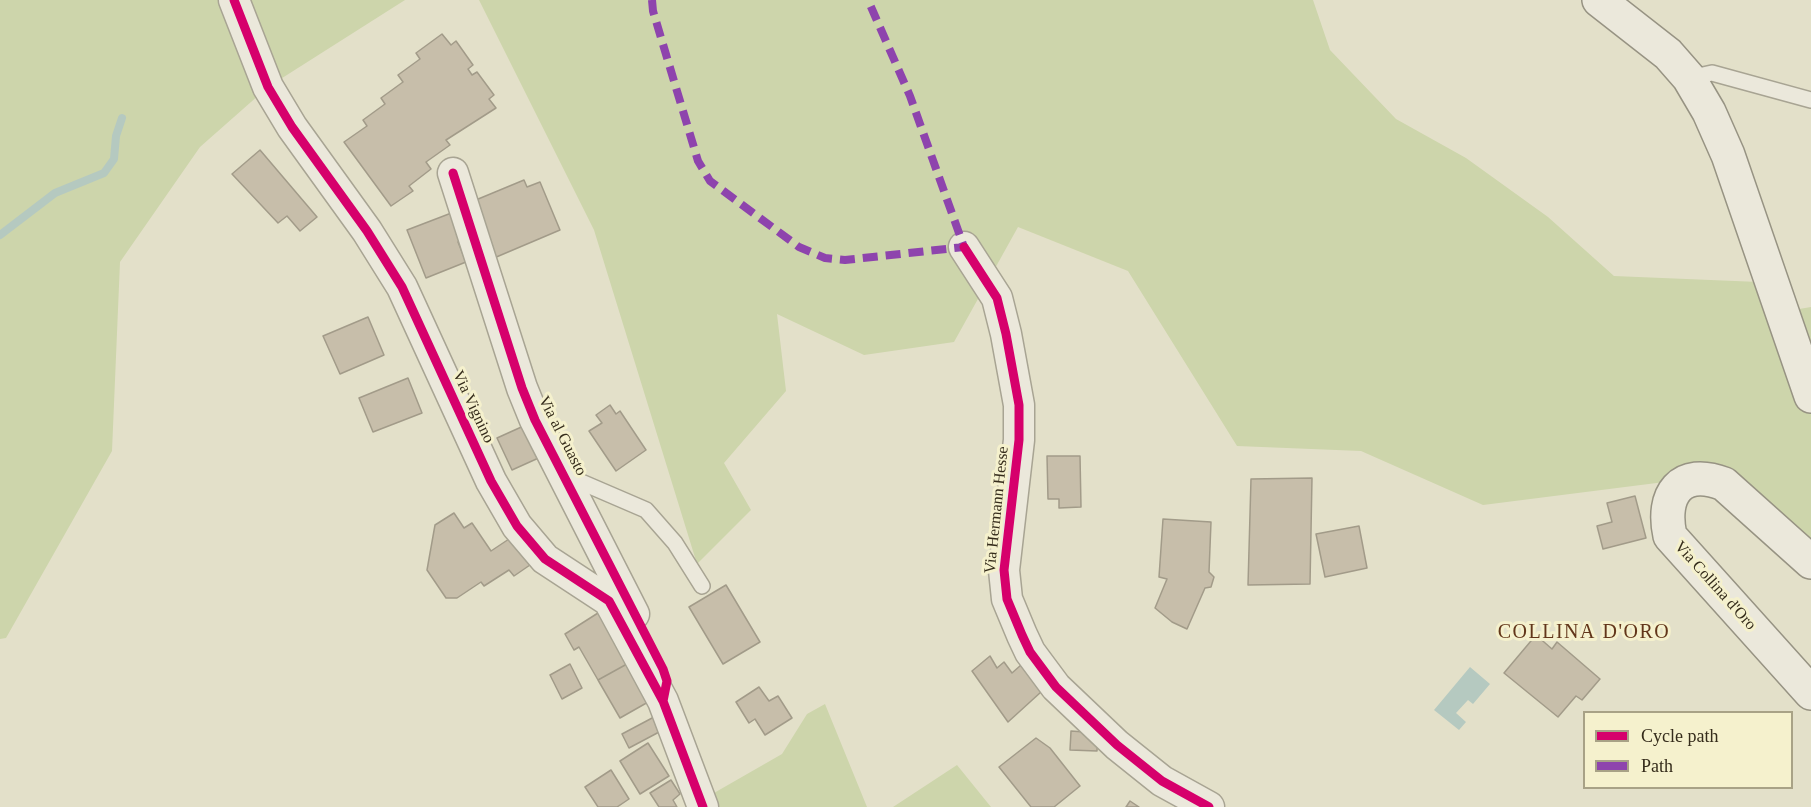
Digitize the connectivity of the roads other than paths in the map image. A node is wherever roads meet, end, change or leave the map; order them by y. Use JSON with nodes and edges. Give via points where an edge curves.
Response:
{"nodes":[{"id":1,"x":234,"y":0,"type":"edge"},
{"id":2,"x":1599,"y":0,"type":"edge"},
{"id":3,"x":1689,"y":78,"type":"junction"},
{"id":4,"x":1811,"y":100,"type":"edge"},
{"id":5,"x":453,"y":173,"type":"dead end"},
{"id":6,"x":964,"y":247,"type":"dead end"},
{"id":7,"x":1811,"y":396,"type":"edge"},
{"id":8,"x":564,"y":475,"type":"junction"},
{"id":9,"x":1811,"y":562,"type":"edge"},
{"id":10,"x":702,"y":586,"type":"dead end"},
{"id":11,"x":1811,"y":693,"type":"edge"},
{"id":12,"x":663,"y":701,"type":"junction"},
{"id":13,"x":703,"y":807,"type":"edge"},
{"id":14,"x":1209,"y":807,"type":"edge"}],
"edges":[{"from":1,"to":12,"type":"street","name":"Via Vignino","via":[[268,87],[402,287],[491,481],[517,526],[545,559],[609,600]]},
{"from":2,"to":3,"type":"street","via":[[1668,54]]},
{"from":3,"to":4,"type":"lane","via":[[1712,73]]},
{"from":3,"to":7,"type":"street","via":[[1728,155]]},
{"from":5,"to":8,"type":"street","name":"Via al Guasto","via":[[522,388]]},
{"from":6,"to":14,"type":"street","name":"Via Hermann Hesse","via":[[997,298],[1019,405],[1019,440],[1004,570],[1007,599],[1022,634],[1056,687],[1117,745],[1162,781]]},
{"from":8,"to":10,"type":"lane","via":[[646,510],[675,543]]},
{"from":8,"to":12,"type":"street","name":"Via al Guasto","via":[[663,669],[667,681]]},
{"from":9,"to":11,"type":"street","name":"Via Collina d'Oro","via":[[1724,484],[1696,478],[1681,484],[1670,495],[1665,516],[1670,536]]},
{"from":12,"to":13,"type":"street","name":"Via Vignino"}]}
